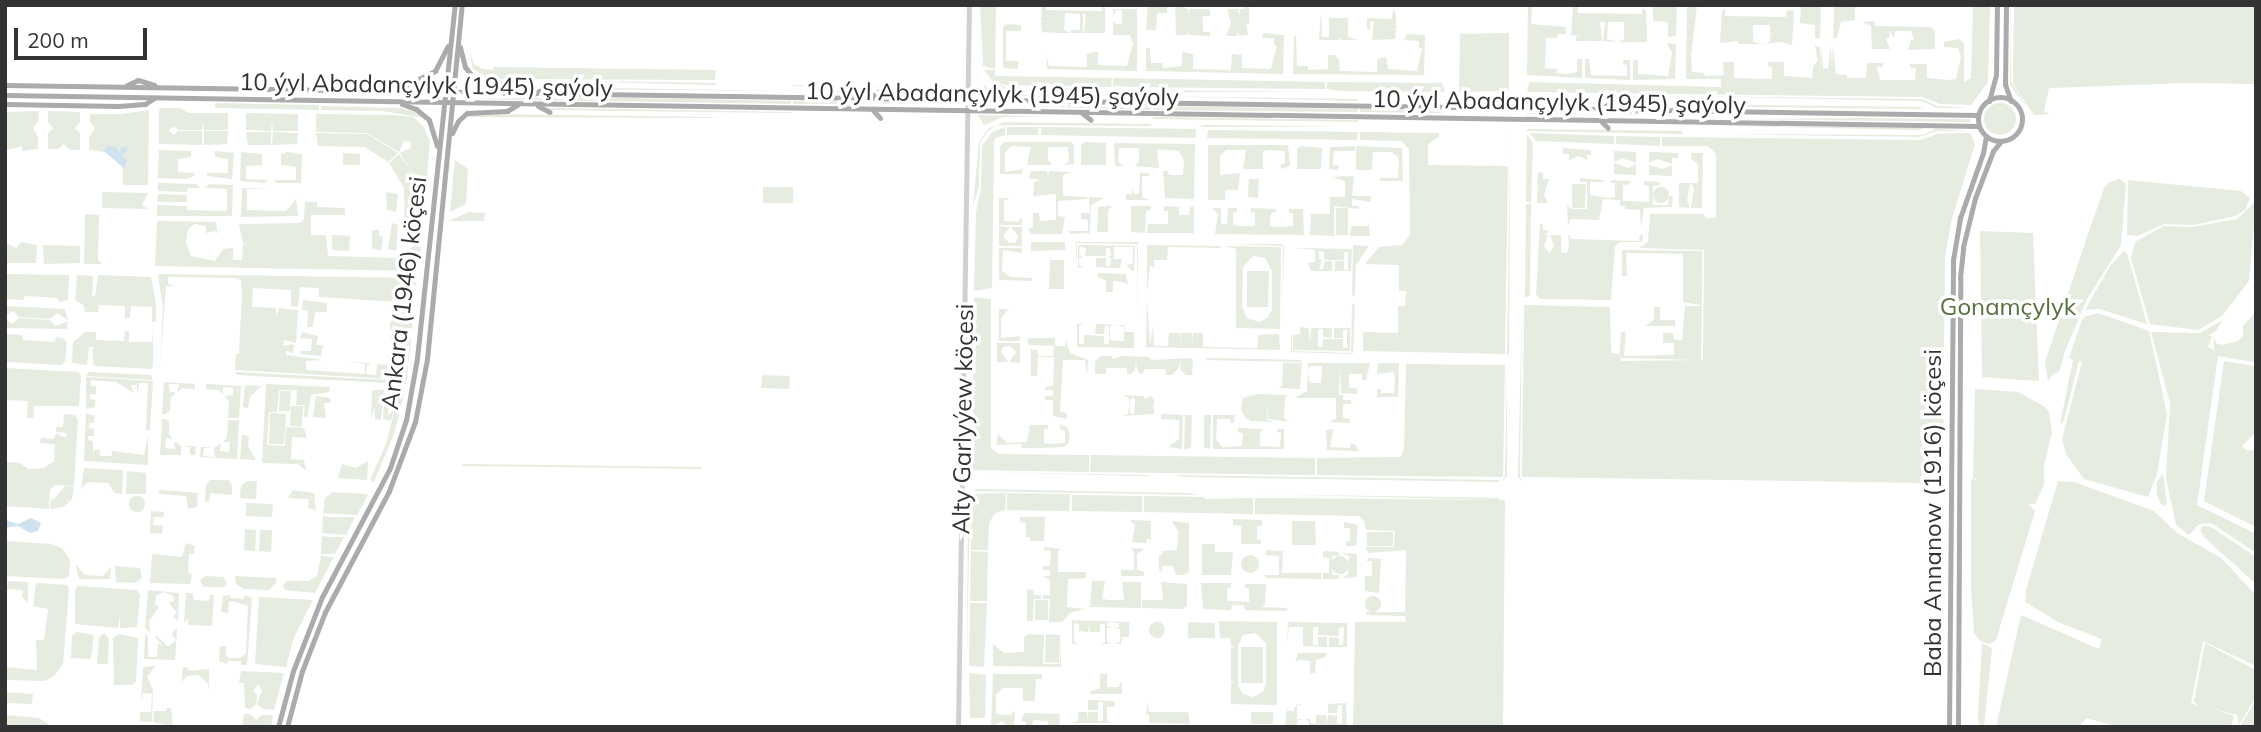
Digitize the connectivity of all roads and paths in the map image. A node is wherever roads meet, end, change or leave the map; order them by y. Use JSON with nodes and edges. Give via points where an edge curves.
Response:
{"nodes":[{"id":1,"x":455,"y":5,"type":"edge"},
{"id":2,"x":462,"y":5,"type":"edge"},
{"id":3,"x":969,"y":5,"type":"edge"},
{"id":4,"x":1997,"y":5,"type":"edge"},
{"id":5,"x":2006,"y":5,"type":"edge"},
{"id":6,"x":455,"y":41,"type":"junction"},
{"id":7,"x":5,"y":85,"type":"edge"},
{"id":8,"x":550,"y":85,"type":"dead end"},
{"id":9,"x":393,"y":90,"type":"junction"},
{"id":10,"x":840,"y":90,"type":"dead end"},
{"id":11,"x":882,"y":90,"type":"dead end"},
{"id":12,"x":445,"y":92,"type":"junction"},
{"id":13,"x":453,"y":92,"type":"junction"},
{"id":14,"x":1055,"y":92,"type":"dead end"},
{"id":15,"x":1091,"y":93,"type":"dead end"},
{"id":16,"x":522,"y":94,"type":"junction"},
{"id":17,"x":533,"y":94,"type":"junction"},
{"id":18,"x":5,"y":95,"type":"edge"},
{"id":19,"x":154,"y":98,"type":"junction"},
{"id":20,"x":853,"y":99,"type":"junction"},
{"id":21,"x":867,"y":99,"type":"junction"},
{"id":22,"x":967,"y":100,"type":"junction"},
{"id":23,"x":1570,"y":100,"type":"dead end"},
{"id":24,"x":1608,"y":100,"type":"dead end"},
{"id":25,"x":1989,"y":101,"type":"junction"},
{"id":26,"x":2011,"y":101,"type":"junction"},
{"id":27,"x":396,"y":102,"type":"junction"},
{"id":28,"x":444,"y":102,"type":"junction"},
{"id":29,"x":1065,"y":102,"type":"junction"},
{"id":30,"x":1080,"y":102,"type":"junction"},
{"id":31,"x":452,"y":103,"type":"junction"},
{"id":32,"x":5,"y":104,"type":"edge"},
{"id":33,"x":520,"y":104,"type":"junction"},
{"id":34,"x":535,"y":104,"type":"junction"},
{"id":35,"x":850,"y":109,"type":"junction"},
{"id":36,"x":872,"y":109,"type":"junction"},
{"id":37,"x":1582,"y":109,"type":"junction"},
{"id":38,"x":1599,"y":109,"type":"junction"},
{"id":39,"x":967,"y":111,"type":"junction"},
{"id":40,"x":1729,"y":111,"type":"junction"},
{"id":41,"x":550,"y":112,"type":"dead end"},
{"id":42,"x":1064,"y":113,"type":"junction"},
{"id":43,"x":1082,"y":113,"type":"junction"},
{"id":44,"x":1979,"y":115,"type":"junction"},
{"id":45,"x":843,"y":117,"type":"dead end"},
{"id":46,"x":880,"y":118,"type":"dead end"},
{"id":47,"x":1056,"y":120,"type":"dead end"},
{"id":48,"x":1091,"y":120,"type":"dead end"},
{"id":49,"x":1580,"y":120,"type":"junction"},
{"id":50,"x":1600,"y":120,"type":"junction"},
{"id":51,"x":1728,"y":122,"type":"junction"},
{"id":52,"x":1979,"y":126,"type":"junction"},
{"id":53,"x":1571,"y":127,"type":"dead end"},
{"id":54,"x":1608,"y":128,"type":"dead end"},
{"id":55,"x":1986,"y":136,"type":"junction"},
{"id":56,"x":2001,"y":141,"type":"junction"},
{"id":57,"x":439,"y":152,"type":"junction"},
{"id":58,"x":448,"y":152,"type":"junction"},
{"id":59,"x":278,"y":727,"type":"edge"},
{"id":60,"x":287,"y":727,"type":"edge"},
{"id":61,"x":958,"y":727,"type":"edge"},
{"id":62,"x":1949,"y":727,"type":"edge"},
{"id":63,"x":1958,"y":727,"type":"edge"}],
"edges":[{"from":1,"to":6,"type":"main road","name":"Ankara (1946) köçesi"},
{"from":2,"to":6,"type":"main road","name":"Ankara (1946) köçesi"},
{"from":3,"to":22,"type":"street","name":"Alty Garlyýew köçesi"},
{"from":4,"to":25,"type":"main road","via":[[1996,75]]},
{"from":5,"to":26,"type":"main road","via":[[2006,84]]},
{"from":6,"to":9,"type":"main road","via":[[430,75]]},
{"from":6,"to":12,"type":"main road","name":"Ankara (1946) köçesi"},
{"from":6,"to":13,"type":"main road","name":"Ankara (1946) köçesi"},
{"from":6,"to":16,"type":"main road","via":[[474,78],[509,84]]},
{"from":7,"to":9,"type":"main road","name":"10 ýyl Abadançylyk (1945) şaýoly","via":[[122,87],[138,80],[164,87]]},
{"from":8,"to":17,"type":"main road"},
{"from":9,"to":12,"type":"main road","name":"10 ýyl Abadançylyk (1945) şaýoly"},
{"from":10,"to":20,"type":"main road"},
{"from":11,"to":21,"type":"main road"},
{"from":12,"to":13,"type":"main road","name":"10 ýyl Abadançylyk (1945) şaýoly"},
{"from":12,"to":28,"type":"main road","name":"Ankara (1946) köçesi"},
{"from":13,"to":16,"type":"main road","name":"10 ýyl Abadançylyk (1945) şaýoly"},
{"from":13,"to":31,"type":"main road","name":"Ankara (1946) köçesi"},
{"from":14,"to":29,"type":"main road"},
{"from":15,"to":30,"type":"main road"},
{"from":16,"to":17,"type":"main road","name":"10 ýyl Abadançylyk (1945) şaýoly"},
{"from":17,"to":20,"type":"main road","name":"10 ýyl Abadançylyk (1945) şaýoly"},
{"from":18,"to":19,"type":"main road","name":"10 ýyl Abadançylyk (1945) şaýoly"},
{"from":19,"to":27,"type":"main road","name":"10 ýyl Abadançylyk (1945) şaýoly"},
{"from":19,"to":32,"type":"main road","via":[[145,104],[118,106]]},
{"from":20,"to":21,"type":"main road","name":"10 ýyl Abadançylyk (1945) şaýoly"},
{"from":21,"to":22,"type":"main road","name":"10 ýyl Abadançylyk (1945) şaýoly"},
{"from":22,"to":29,"type":"main road","name":"10 ýyl Abadançylyk (1945) şaýoly"},
{"from":22,"to":39,"type":"street","name":"Alty Garlyýew köçesi"},
{"from":23,"to":37,"type":"main road"},
{"from":24,"to":38,"type":"main road"},
{"from":25,"to":26,"type":"main road","via":[[2002,97]]},
{"from":25,"to":44,"type":"main road"},
{"from":26,"to":56,"type":"main road","via":[[2020,111],[2021,125],[2014,136]]},
{"from":27,"to":28,"type":"main road","name":"10 ýyl Abadançylyk (1945) şaýoly"},
{"from":27,"to":57,"type":"main road","via":[[427,117]]},
{"from":28,"to":31,"type":"main road","name":"10 ýyl Abadançylyk (1945) şaýoly"},
{"from":28,"to":57,"type":"main road","name":"Ankara (1946) köçesi"},
{"from":29,"to":30,"type":"main road","name":"10 ýyl Abadançylyk (1945) şaýoly"},
{"from":30,"to":37,"type":"main road","name":"10 ýyl Abadançylyk (1945) şaýoly"},
{"from":31,"to":33,"type":"main road","name":"10 ýyl Abadançylyk (1945) şaýoly"},
{"from":31,"to":58,"type":"main road","name":"Ankara (1946) köçesi"},
{"from":33,"to":34,"type":"main road","name":"10 ýyl Abadançylyk (1945) şaýoly"},
{"from":33,"to":58,"type":"main road","via":[[507,111],[464,115],[454,127]]},
{"from":34,"to":35,"type":"main road","name":"10 ýyl Abadançylyk (1945) şaýoly"},
{"from":34,"to":41,"type":"main road"},
{"from":35,"to":36,"type":"main road","name":"10 ýyl Abadançylyk (1945) şaýoly"},
{"from":35,"to":45,"type":"main road"},
{"from":36,"to":39,"type":"main road","name":"10 ýyl Abadançylyk (1945) şaýoly"},
{"from":36,"to":46,"type":"main road"},
{"from":37,"to":38,"type":"main road","name":"10 ýyl Abadançylyk (1945) şaýoly"},
{"from":38,"to":40,"type":"main road","name":"10 ýyl Abadançylyk (1945) şaýoly"},
{"from":39,"to":42,"type":"main road","name":"10 ýyl Abadançylyk (1945) şaýoly"},
{"from":39,"to":61,"type":"street","name":"Alty Garlyýew köçesi"},
{"from":40,"to":44,"type":"main road","name":"10 ýyl Abadançylyk (1945) şaýoly"},
{"from":40,"to":51,"type":"main road"},
{"from":42,"to":43,"type":"main road","name":"10 ýyl Abadançylyk (1945) şaýoly"},
{"from":42,"to":47,"type":"main road"},
{"from":43,"to":48,"type":"main road"},
{"from":43,"to":49,"type":"main road","name":"10 ýyl Abadançylyk (1945) şaýoly"},
{"from":44,"to":52,"type":"main road"},
{"from":49,"to":50,"type":"main road","name":"10 ýyl Abadançylyk (1945) şaýoly"},
{"from":49,"to":53,"type":"main road"},
{"from":50,"to":51,"type":"main road","name":"10 ýyl Abadançylyk (1945) şaýoly"},
{"from":50,"to":54,"type":"main road"},
{"from":51,"to":52,"type":"main road","name":"10 ýyl Abadançylyk (1945) şaýoly"},
{"from":52,"to":55,"type":"main road"},
{"from":55,"to":56,"type":"main road"},
{"from":55,"to":62,"type":"main road","name":"Baba Annanow (1916) köçesi","via":[[1960,218],[1953,260]]},
{"from":56,"to":63,"type":"main road","name":"Baba Annanow (1916) köçesi","via":[[1975,198],[1961,270]]},
{"from":57,"to":59,"type":"main road","name":"Ankara (1946) köçesi","via":[[407,420],[390,468],[322,597],[293,671]]},
{"from":58,"to":60,"type":"main road","name":"Ankara (1946) köçesi","via":[[427,359],[415,422],[394,480],[325,612]]}]}
